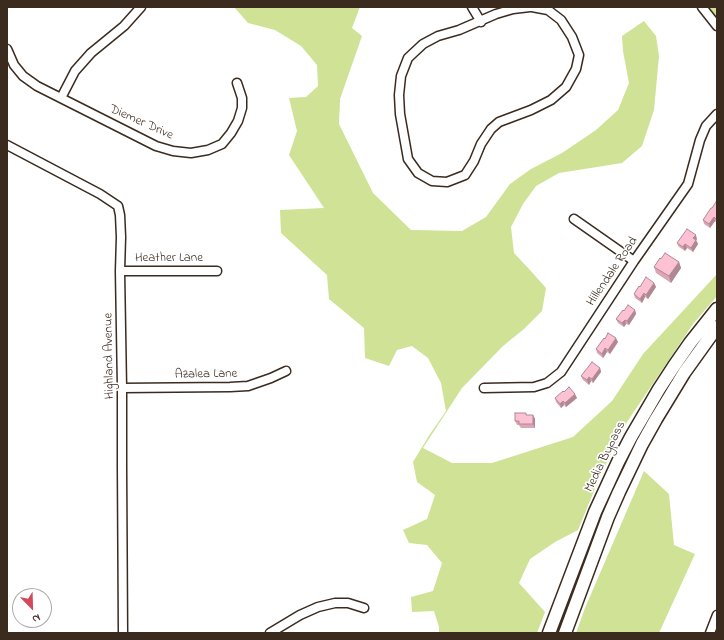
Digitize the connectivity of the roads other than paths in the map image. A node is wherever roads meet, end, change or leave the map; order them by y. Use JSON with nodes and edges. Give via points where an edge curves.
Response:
{"nodes":[{"id":1,"x":141,"y":7,"type":"edge"},
{"id":2,"x":472,"y":7,"type":"edge"},
{"id":3,"x":531,"y":7,"type":"edge"},
{"id":4,"x":702,"y":7,"type":"edge"},
{"id":5,"x":481,"y":22,"type":"junction"},
{"id":6,"x":717,"y":26,"type":"edge"},
{"id":7,"x":7,"y":49,"type":"edge"},
{"id":8,"x":237,"y":83,"type":"dead end"},
{"id":9,"x":61,"y":98,"type":"junction"},
{"id":10,"x":717,"y":114,"type":"edge"},
{"id":11,"x":7,"y":145,"type":"edge"},
{"id":12,"x":574,"y":219,"type":"dead end"},
{"id":13,"x":634,"y":261,"type":"junction"},
{"id":14,"x":120,"y":271,"type":"junction"},
{"id":15,"x":217,"y":271,"type":"dead end"},
{"id":16,"x":717,"y":310,"type":"edge"},
{"id":17,"x":717,"y":327,"type":"edge"},
{"id":18,"x":286,"y":371,"type":"dead end"},
{"id":19,"x":122,"y":388,"type":"junction"},
{"id":20,"x":484,"y":388,"type":"dead end"},
{"id":21,"x":364,"y":608,"type":"dead end"},
{"id":22,"x":717,"y":615,"type":"edge"},
{"id":23,"x":123,"y":633,"type":"edge"},
{"id":24,"x":270,"y":633,"type":"edge"},
{"id":25,"x":549,"y":633,"type":"edge"},
{"id":26,"x":565,"y":633,"type":"edge"},
{"id":27,"x":710,"y":633,"type":"edge"}],
"edges":[{"from":1,"to":9,"type":"street","via":[[124,26],[91,52],[75,71]]},
{"from":2,"to":5,"type":"street"},
{"from":3,"to":5,"type":"street","via":[[513,8]]},
{"from":3,"to":5,"type":"street","via":[[548,10],[561,20],[572,37],[579,55],[576,70],[566,87],[551,100],[499,122],[481,144],[465,175],[447,182],[432,180],[418,173],[408,159],[400,114],[401,76],[408,58],[423,44],[438,36]]},
{"from":4,"to":6,"type":"street"},
{"from":7,"to":9,"type":"street","name":"Diemer Drive","via":[[14,65],[23,76]]},
{"from":8,"to":9,"type":"street","name":"Diemer Drive","via":[[242,108],[231,133],[222,144],[190,153],[156,146]]},
{"from":10,"to":13,"type":"street","name":"Hillendale Road","via":[[706,126],[700,140],[688,184]]},
{"from":11,"to":14,"type":"street","name":"Highland Avenue","via":[[118,206],[121,236]]},
{"from":12,"to":13,"type":"street"},
{"from":13,"to":20,"type":"street","name":"Hillendale Road","via":[[560,372],[547,383],[534,387]]},
{"from":14,"to":15,"type":"street","name":"Heather Lane"},
{"from":14,"to":19,"type":"street","name":"Highland Avenue"},
{"from":16,"to":25,"type":"highway","name":"Media Bypass","via":[[674,366],[630,437],[595,512]]},
{"from":17,"to":26,"type":"highway","name":"Media Bypass","via":[[681,378],[642,444],[608,518]]},
{"from":18,"to":19,"type":"street","name":"Azalea Lane","via":[[248,386],[230,388]]},
{"from":19,"to":23,"type":"street","name":"Highland Avenue"},
{"from":21,"to":24,"type":"street","via":[[335,602],[300,615]]},
{"from":22,"to":27,"type":"street"}]}
